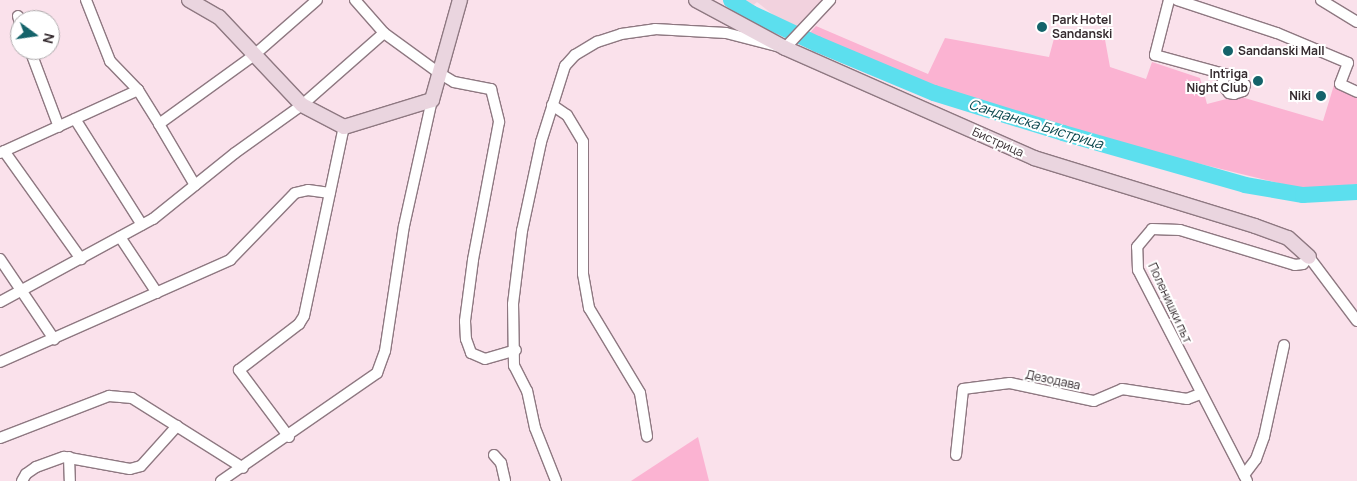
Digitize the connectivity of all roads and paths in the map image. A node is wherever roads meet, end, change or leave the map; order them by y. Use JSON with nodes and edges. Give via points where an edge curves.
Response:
{"nodes":[{"id":1,"x":86,"y":0,"type":"edge"},
{"id":2,"x":189,"y":0,"type":"edge"},
{"id":3,"x":317,"y":0,"type":"edge"},
{"id":4,"x":355,"y":0,"type":"edge"},
{"id":5,"x":460,"y":0,"type":"edge"},
{"id":6,"x":696,"y":0,"type":"edge"},
{"id":7,"x":830,"y":0,"type":"edge"},
{"id":8,"x":1169,"y":0,"type":"edge"},
{"id":9,"x":1177,"y":0,"type":"edge"},
{"id":10,"x":1321,"y":0,"type":"edge"},
{"id":11,"x":1357,"y":22,"type":"edge"},
{"id":12,"x":384,"y":33,"type":"junction"},
{"id":13,"x":788,"y":45,"type":"junction"},
{"id":14,"x":253,"y":56,"type":"junction"},
{"id":15,"x":34,"y":60,"type":"edge"},
{"id":16,"x":439,"y":74,"type":"junction"},
{"id":17,"x":1225,"y":75,"type":"dead end"},
{"id":18,"x":138,"y":90,"type":"junction"},
{"id":19,"x":1357,"y":92,"type":"edge"},
{"id":20,"x":432,"y":100,"type":"junction"},
{"id":21,"x":302,"y":105,"type":"junction"},
{"id":22,"x":552,"y":105,"type":"junction"},
{"id":23,"x":75,"y":119,"type":"junction"},
{"id":24,"x":159,"y":124,"type":"junction"},
{"id":25,"x":59,"y":127,"type":"junction"},
{"id":26,"x":344,"y":127,"type":"junction"},
{"id":27,"x":2,"y":152,"type":"edge"},
{"id":28,"x":195,"y":185,"type":"junction"},
{"id":29,"x":330,"y":193,"type":"junction"},
{"id":30,"x":142,"y":225,"type":"junction"},
{"id":31,"x":120,"y":237,"type":"junction"},
{"id":32,"x":1308,"y":257,"type":"junction"},
{"id":33,"x":81,"y":259,"type":"junction"},
{"id":34,"x":0,"y":260,"type":"edge"},
{"id":35,"x":22,"y":291,"type":"junction"},
{"id":36,"x":156,"y":293,"type":"junction"},
{"id":37,"x":0,"y":302,"type":"edge"},
{"id":38,"x":1357,"y":321,"type":"edge"},
{"id":39,"x":54,"y":338,"type":"junction"},
{"id":40,"x":1284,"y":345,"type":"dead end"},
{"id":41,"x":516,"y":350,"type":"junction"},
{"id":42,"x":0,"y":362,"type":"edge"},
{"id":43,"x":1200,"y":394,"type":"junction"},
{"id":44,"x":177,"y":426,"type":"junction"},
{"id":45,"x":647,"y":436,"type":"dead end"},
{"id":46,"x":289,"y":437,"type":"junction"},
{"id":47,"x":0,"y":438,"type":"edge"},
{"id":48,"x":494,"y":455,"type":"dead end"},
{"id":49,"x":956,"y":455,"type":"dead end"},
{"id":50,"x":69,"y":457,"type":"junction"},
{"id":51,"x":243,"y":468,"type":"junction"},
{"id":52,"x":1246,"y":478,"type":"edge"},
{"id":53,"x":22,"y":481,"type":"edge"},
{"id":54,"x":70,"y":481,"type":"edge"},
{"id":55,"x":221,"y":481,"type":"edge"},
{"id":56,"x":505,"y":481,"type":"edge"},
{"id":57,"x":556,"y":481,"type":"edge"}],
"edges":[{"from":1,"to":18,"type":"street","via":[[110,61]]},
{"from":2,"to":14,"type":"street","via":[[219,17]]},
{"from":3,"to":14,"type":"street"},
{"from":4,"to":12,"type":"street"},
{"from":5,"to":16,"type":"street"},
{"from":6,"to":13,"type":"street","name":"Бистрица"},
{"from":7,"to":13,"type":"street"},
{"from":8,"to":17,"type":"street","via":[[1155,55]]},
{"from":9,"to":19,"type":"street","via":[[1277,33],[1348,63],[1340,84]]},
{"from":10,"to":11,"type":"street"},
{"from":12,"to":16,"type":"street"},
{"from":12,"to":21,"type":"street"},
{"from":13,"to":22,"type":"street","via":[[726,32],[655,29],[621,34],[574,55],[565,66]]},
{"from":13,"to":32,"type":"street","name":"Бистрица","via":[[1034,158],[1255,226],[1288,238]]},
{"from":14,"to":21,"type":"street"},
{"from":14,"to":24,"type":"street"},
{"from":15,"to":25,"type":"street"},
{"from":16,"to":20,"type":"street"},
{"from":16,"to":41,"type":"street","via":[[454,82],[491,89],[499,122],[473,260],[465,321],[466,339],[471,353],[484,359]]},
{"from":18,"to":23,"type":"street"},
{"from":18,"to":24,"type":"street"},
{"from":20,"to":26,"type":"street"},
{"from":20,"to":46,"type":"street","via":[[404,226],[382,363],[376,373]]},
{"from":21,"to":26,"type":"street"},
{"from":21,"to":28,"type":"street"},
{"from":22,"to":41,"type":"street","via":[[520,240],[513,304]]},
{"from":22,"to":45,"type":"street","via":[[567,115],[583,142],[583,274],[589,308],[640,393]]},
{"from":23,"to":25,"type":"street"},
{"from":23,"to":30,"type":"street"},
{"from":24,"to":28,"type":"street"},
{"from":25,"to":27,"type":"street"},
{"from":26,"to":29,"type":"street"},
{"from":27,"to":33,"type":"street"},
{"from":28,"to":30,"type":"street"},
{"from":29,"to":36,"type":"street","via":[[308,190],[295,193],[230,260]]},
{"from":29,"to":46,"type":"street","via":[[304,316],[299,324],[239,370]]},
{"from":30,"to":31,"type":"street"},
{"from":31,"to":33,"type":"street"},
{"from":31,"to":36,"type":"street"},
{"from":32,"to":38,"type":"street"},
{"from":32,"to":43,"type":"street","name":"Поленишки път","via":[[1303,264],[1295,265],[1180,230],[1152,229],[1137,247],[1138,270]]},
{"from":33,"to":35,"type":"street"},
{"from":34,"to":35,"type":"street"},
{"from":35,"to":37,"type":"street"},
{"from":35,"to":39,"type":"street"},
{"from":36,"to":39,"type":"street"},
{"from":39,"to":42,"type":"street"},
{"from":40,"to":52,"type":"street","via":[[1264,437]]},
{"from":41,"to":57,"type":"street","via":[[514,366],[527,391],[535,428]]},
{"from":43,"to":49,"type":"street","name":"Дезодава","via":[[1187,399],[1122,389],[1094,401],[1010,383],[963,389]]},
{"from":43,"to":52,"type":"street","name":"Поленишки път"},
{"from":44,"to":47,"type":"street","via":[[132,398],[108,396]]},
{"from":44,"to":50,"type":"street","via":[[140,466],[130,469]]},
{"from":44,"to":51,"type":"street"},
{"from":46,"to":51,"type":"street"},
{"from":48,"to":56,"type":"street","via":[[501,463]]},
{"from":50,"to":53,"type":"street","via":[[36,467]]},
{"from":50,"to":54,"type":"street"},
{"from":51,"to":55,"type":"street"}]}
